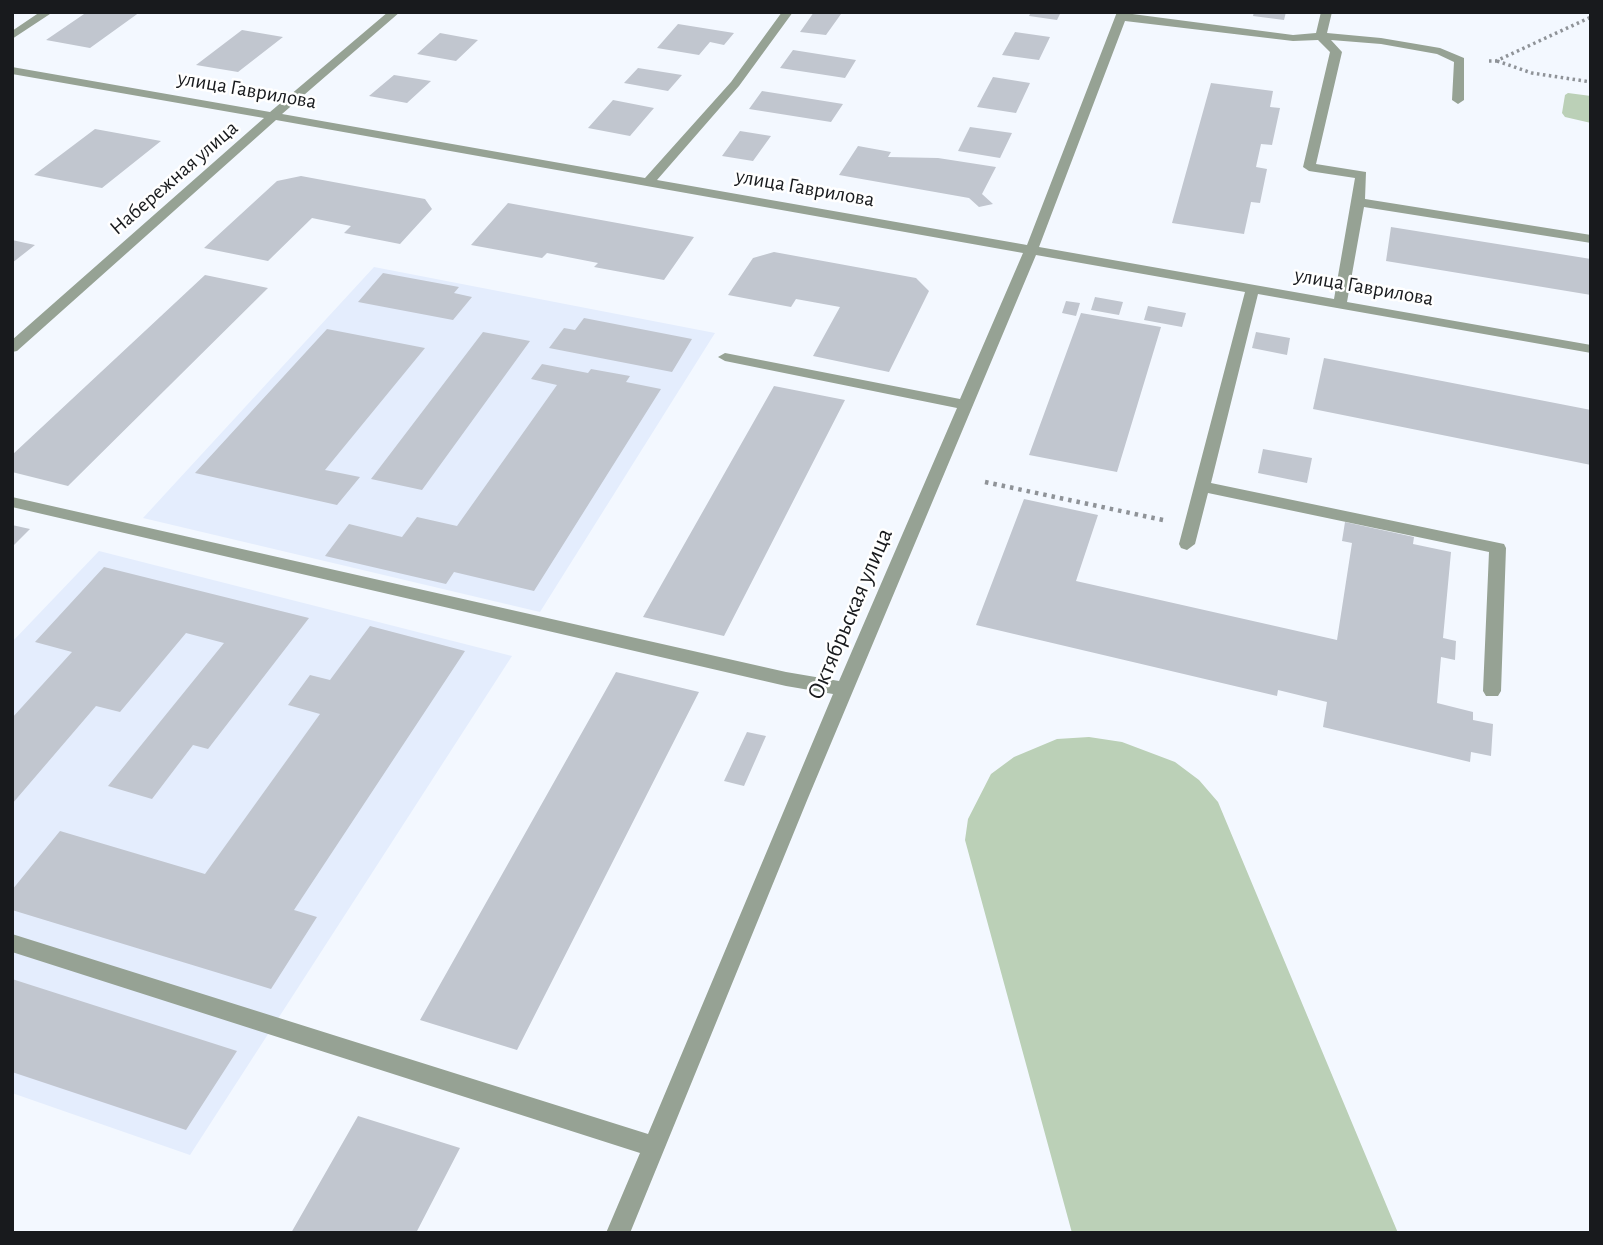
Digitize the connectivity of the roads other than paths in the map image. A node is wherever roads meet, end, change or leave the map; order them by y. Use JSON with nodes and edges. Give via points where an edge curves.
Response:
{"nodes":[{"id":1,"x":48,"y":12,"type":"edge"},
{"id":2,"x":395,"y":12,"type":"edge"},
{"id":3,"x":788,"y":12,"type":"edge"},
{"id":4,"x":1327,"y":12,"type":"edge"},
{"id":5,"x":1122,"y":15,"type":"edge"},
{"id":6,"x":12,"y":36,"type":"edge"},
{"id":7,"x":1321,"y":36,"type":"junction"},
{"id":8,"x":12,"y":70,"type":"edge"},
{"id":9,"x":1458,"y":100,"type":"dead end"},
{"id":10,"x":274,"y":116,"type":"junction"},
{"id":11,"x":648,"y":182,"type":"junction"},
{"id":12,"x":1358,"y":202,"type":"junction"},
{"id":13,"x":1591,"y":239,"type":"edge"},
{"id":14,"x":1032,"y":248,"type":"junction"},
{"id":15,"x":1253,"y":288,"type":"junction"},
{"id":16,"x":1340,"y":304,"type":"junction"},
{"id":17,"x":12,"y":348,"type":"edge"},
{"id":18,"x":1591,"y":349,"type":"edge"},
{"id":19,"x":725,"y":357,"type":"dead end"},
{"id":20,"x":965,"y":405,"type":"junction"},
{"id":21,"x":1202,"y":486,"type":"junction"},
{"id":22,"x":12,"y":502,"type":"edge"},
{"id":23,"x":1187,"y":544,"type":"dead end"},
{"id":24,"x":844,"y":689,"type":"junction"},
{"id":25,"x":1492,"y":691,"type":"dead end"},
{"id":26,"x":12,"y":943,"type":"edge"},
{"id":27,"x":653,"y":1146,"type":"junction"},
{"id":28,"x":618,"y":1233,"type":"edge"}],
"edges":[{"from":1,"to":6,"type":"street"},
{"from":2,"to":10,"type":"street","name":"Набережная улица"},
{"from":3,"to":11,"type":"street","via":[[734,84]]},
{"from":4,"to":7,"type":"street"},
{"from":5,"to":7,"type":"street","via":[[1293,38]]},
{"from":5,"to":14,"type":"street","name":"Октябрьская улица"},
{"from":7,"to":9,"type":"street","via":[[1440,51],[1460,60]]},
{"from":7,"to":12,"type":"street","via":[[1336,52],[1309,167],[1362,175]]},
{"from":8,"to":10,"type":"street","name":"улица Гаврилова"},
{"from":10,"to":11,"type":"street","name":"улица Гаврилова"},
{"from":10,"to":17,"type":"street","name":"Набережная улица"},
{"from":11,"to":14,"type":"street","name":"улица Гаврилова"},
{"from":12,"to":13,"type":"street"},
{"from":12,"to":16,"type":"street"},
{"from":14,"to":15,"type":"street","name":"улица Гаврилова"},
{"from":14,"to":20,"type":"street","name":"Октябрьская улица"},
{"from":15,"to":16,"type":"street","name":"улица Гаврилова"},
{"from":15,"to":21,"type":"street"},
{"from":16,"to":18,"type":"street","name":"улица Гаврилова"},
{"from":19,"to":20,"type":"street"},
{"from":20,"to":24,"type":"street","name":"Октябрьская улица"},
{"from":21,"to":23,"type":"street"},
{"from":21,"to":25,"type":"street","via":[[1498,548]]},
{"from":22,"to":24,"type":"street"},
{"from":24,"to":27,"type":"street","name":"Октябрьская улица"},
{"from":26,"to":27,"type":"street"},
{"from":27,"to":28,"type":"street","name":"Октябрьская улица"}]}
